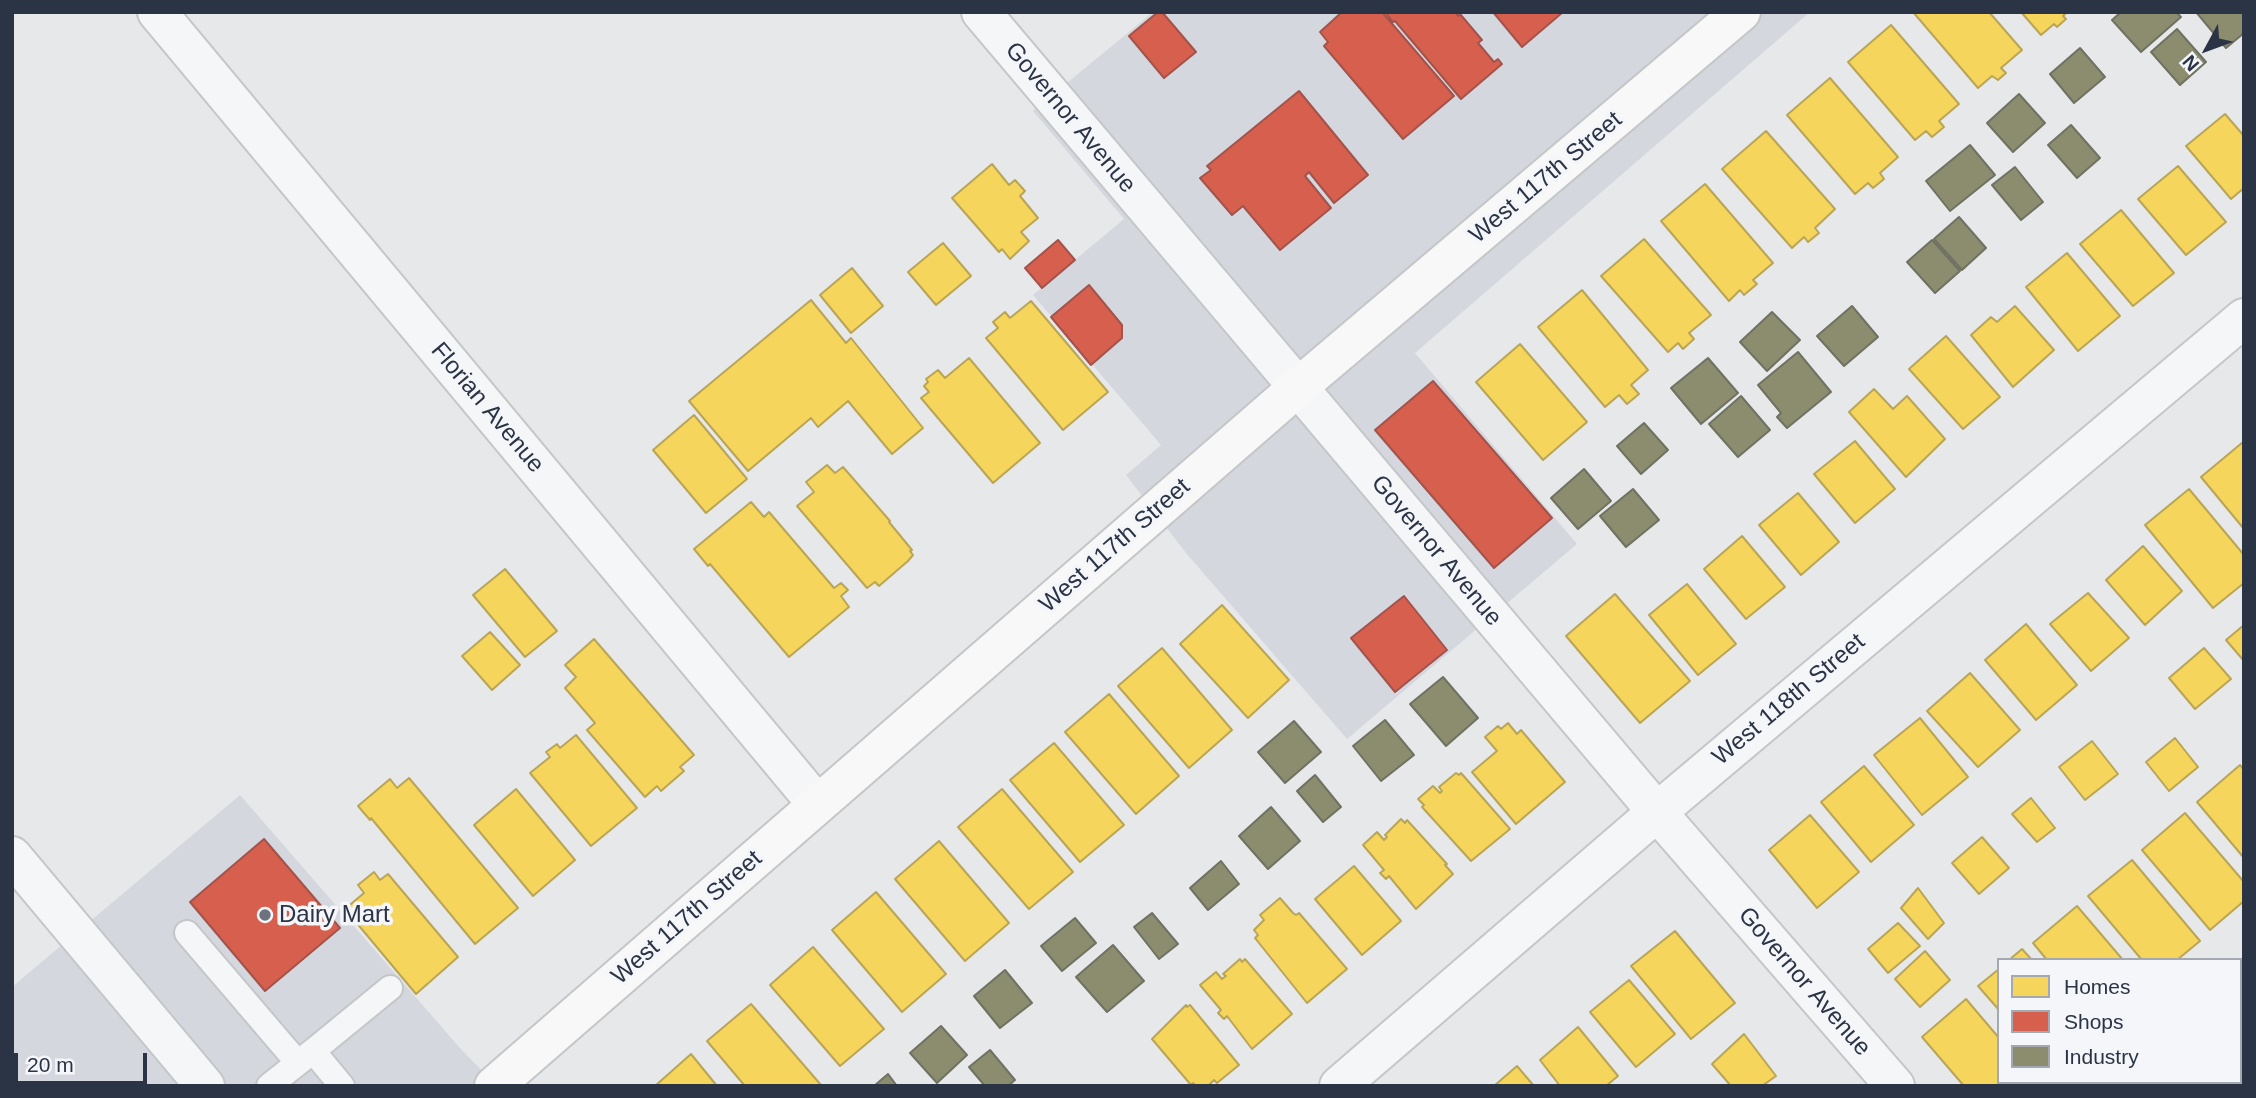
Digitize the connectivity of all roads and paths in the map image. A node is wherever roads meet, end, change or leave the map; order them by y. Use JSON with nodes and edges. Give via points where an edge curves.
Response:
{"nodes":[{"id":1,"x":158,"y":12,"type":"edge"},
{"id":2,"x":981,"y":12,"type":"edge"},
{"id":3,"x":1741,"y":12,"type":"edge"},
{"id":4,"x":2244,"y":318,"type":"edge"},
{"id":5,"x":1297,"y":388,"type":"junction"},
{"id":6,"x":817,"y":804,"type":"junction"},
{"id":7,"x":1657,"y":812,"type":"junction"},
{"id":8,"x":12,"y":856,"type":"edge"},
{"id":9,"x":187,"y":933,"type":"dead end"},
{"id":10,"x":390,"y":988,"type":"dead end"},
{"id":11,"x":305,"y":1057,"type":"junction"},
{"id":12,"x":205,"y":1086,"type":"edge"},
{"id":13,"x":269,"y":1086,"type":"edge"},
{"id":14,"x":342,"y":1086,"type":"edge"},
{"id":15,"x":494,"y":1086,"type":"edge"},
{"id":16,"x":1339,"y":1086,"type":"edge"},
{"id":17,"x":1895,"y":1086,"type":"edge"}],
"edges":[{"from":1,"to":6,"type":"street","name":"Florian Avenue"},
{"from":2,"to":5,"type":"street","name":"Governor Avenue"},
{"from":3,"to":5,"type":"main road","name":"West 117th Street"},
{"from":4,"to":7,"type":"street","name":"West 118th Street"},
{"from":5,"to":6,"type":"main road","name":"West 117th Street"},
{"from":5,"to":7,"type":"street","name":"Governor Avenue"},
{"from":6,"to":15,"type":"main road","name":"West 117th Street"},
{"from":7,"to":16,"type":"street","name":"West 118th Street"},
{"from":7,"to":17,"type":"street","name":"Governor Avenue"},
{"from":8,"to":12,"type":"street"},
{"from":9,"to":11,"type":"lane"},
{"from":10,"to":11,"type":"lane"},
{"from":11,"to":13,"type":"lane"},
{"from":11,"to":14,"type":"lane"}]}
